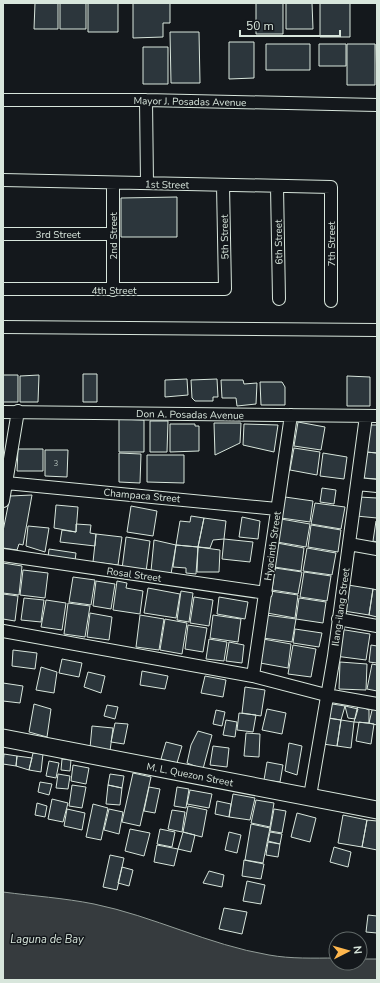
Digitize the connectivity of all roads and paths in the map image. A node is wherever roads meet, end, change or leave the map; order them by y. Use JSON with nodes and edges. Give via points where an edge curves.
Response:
{"nodes":[{"id":1,"x":3,"y":100,"type":"edge"},
{"id":2,"x":146,"y":100,"type":"junction"},
{"id":3,"x":377,"y":105,"type":"edge"},
{"id":4,"x":3,"y":180,"type":"edge"},
{"id":5,"x":113,"y":183,"type":"junction"},
{"id":6,"x":147,"y":183,"type":"junction"},
{"id":7,"x":223,"y":185,"type":"junction"},
{"id":8,"x":277,"y":186,"type":"junction"},
{"id":9,"x":331,"y":187,"type":"joint"},
{"id":10,"x":3,"y":234,"type":"edge"},
{"id":11,"x":112,"y":234,"type":"junction"},
{"id":12,"x":3,"y":289,"type":"edge"},
{"id":13,"x":225,"y":289,"type":"joint"},
{"id":14,"x":113,"y":290,"type":"junction"},
{"id":15,"x":279,"y":299,"type":"dead end"},
{"id":16,"x":331,"y":301,"type":"dead end"},
{"id":17,"x":3,"y":327,"type":"edge"},
{"id":18,"x":377,"y":330,"type":"edge"},
{"id":19,"x":18,"y":411,"type":"junction"},
{"id":20,"x":3,"y":412,"type":"edge"},
{"id":21,"x":291,"y":415,"type":"junction"},
{"id":22,"x":371,"y":416,"type":"edge"},
{"id":23,"x":6,"y":483,"type":"junction"},
{"id":24,"x":357,"y":484,"type":"junction"},
{"id":25,"x":377,"y":486,"type":"edge"},
{"id":26,"x":3,"y":500,"type":"edge"},
{"id":27,"x":277,"y":509,"type":"junction"},
{"id":28,"x":349,"y":544,"type":"junction"},
{"id":29,"x":377,"y":549,"type":"edge"},
{"id":30,"x":3,"y":555,"type":"edge"},
{"id":31,"x":266,"y":594,"type":"junction"},
{"id":32,"x":338,"y":619,"type":"junction"},
{"id":33,"x":377,"y":626,"type":"edge"},
{"id":34,"x":3,"y":631,"type":"edge"},
{"id":35,"x":253,"y":676,"type":"junction"},
{"id":36,"x":326,"y":695,"type":"junction"},
{"id":37,"x":377,"y":704,"type":"edge"},
{"id":38,"x":3,"y":738,"type":"edge"},
{"id":39,"x":310,"y":796,"type":"junction"},
{"id":40,"x":377,"y":810,"type":"edge"}],
"edges":[{"from":1,"to":2,"type":"street","name":"Mayor J. Posadas Avenue"},
{"from":2,"to":3,"type":"street","name":"Mayor J. Posadas Avenue"},
{"from":2,"to":6,"type":"street"},
{"from":4,"to":5,"type":"street","name":"1st Street"},
{"from":5,"to":6,"type":"street","name":"1st Street"},
{"from":5,"to":11,"type":"street","name":"2nd Street"},
{"from":6,"to":7,"type":"street","name":"1st Street"},
{"from":7,"to":8,"type":"street","name":"1st Street"},
{"from":7,"to":13,"type":"street","name":"5th Street"},
{"from":8,"to":9,"type":"street","name":"1st Street"},
{"from":8,"to":15,"type":"street","name":"6th Street"},
{"from":9,"to":16,"type":"street","name":"7th Street"},
{"from":10,"to":11,"type":"street","name":"3rd Street"},
{"from":11,"to":14,"type":"street","name":"2nd Street"},
{"from":12,"to":14,"type":"street","name":"4th Street"},
{"from":13,"to":14,"type":"street","name":"4th Street"},
{"from":17,"to":18,"type":"street"},
{"from":19,"to":20,"type":"street","name":"Don A. Posadas Avenue"},
{"from":19,"to":21,"type":"street","name":"Don A. Posadas Avenue"},
{"from":19,"to":23,"type":"street"},
{"from":21,"to":22,"type":"street","name":"Don A. Posadas Avenue"},
{"from":21,"to":27,"type":"street","name":"Hyacinth Street"},
{"from":22,"to":24,"type":"street","name":"Ilang-ilang Street"},
{"from":23,"to":26,"type":"street"},
{"from":23,"to":27,"type":"street","name":"Champaca Street"},
{"from":24,"to":25,"type":"street"},
{"from":24,"to":28,"type":"street","name":"Ilang-ilang Street"},
{"from":27,"to":31,"type":"street","name":"Hyacinth Street"},
{"from":28,"to":29,"type":"street"},
{"from":28,"to":32,"type":"street","name":"Ilang-ilang Street"},
{"from":30,"to":31,"type":"street","name":"Rosal Street"},
{"from":31,"to":35,"type":"street","name":"Hyacinth Street"},
{"from":32,"to":33,"type":"street"},
{"from":32,"to":36,"type":"street","name":"Ilang-ilang Street"},
{"from":34,"to":35,"type":"street"},
{"from":35,"to":36,"type":"street"},
{"from":36,"to":37,"type":"street"},
{"from":36,"to":39,"type":"street","name":"Ilang-ilang Street"},
{"from":38,"to":39,"type":"main road","name":"M. L. Quezon Street"},
{"from":39,"to":40,"type":"main road","name":"M. L. Quezon Street"}]}
